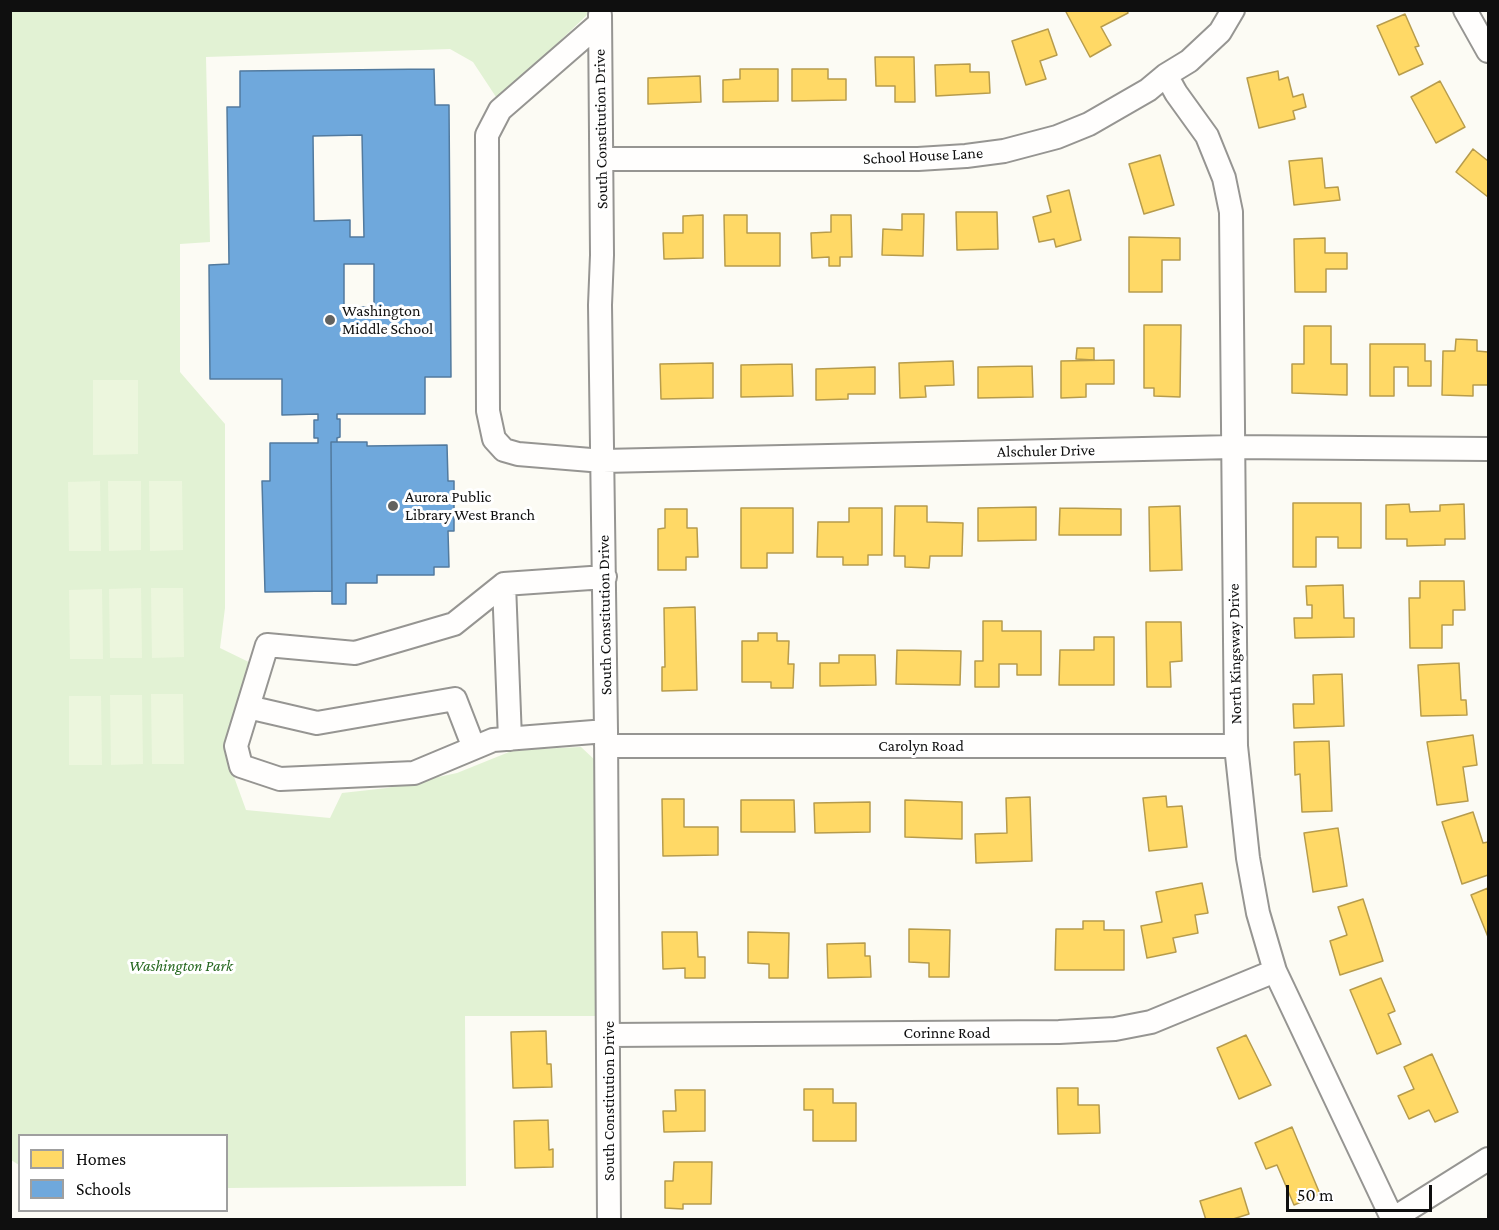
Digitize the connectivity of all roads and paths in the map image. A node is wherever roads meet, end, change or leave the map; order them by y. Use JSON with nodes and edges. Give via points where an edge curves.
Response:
{"nodes":[{"id":1,"x":1233,"y":10,"type":"edge"},
{"id":2,"x":1466,"y":10,"type":"edge"},
{"id":3,"x":600,"y":17,"type":"edge"},
{"id":4,"x":1488,"y":51,"type":"edge"},
{"id":5,"x":1166,"y":75,"type":"junction"},
{"id":6,"x":602,"y":159,"type":"junction"},
{"id":7,"x":1233,"y":447,"type":"junction"},
{"id":8,"x":1488,"y":449,"type":"edge"},
{"id":9,"x":603,"y":461,"type":"junction"},
{"id":10,"x":605,"y":577,"type":"junction"},
{"id":11,"x":504,"y":584,"type":"junction"},
{"id":12,"x":248,"y":707,"type":"junction"},
{"id":13,"x":606,"y":738,"type":"junction"},
{"id":14,"x":510,"y":739,"type":"junction"},
{"id":15,"x":1236,"y":746,"type":"junction"},
{"id":16,"x":474,"y":748,"type":"junction"},
{"id":17,"x":1275,"y":971,"type":"junction"},
{"id":18,"x":609,"y":1035,"type":"junction"},
{"id":19,"x":1488,"y":1159,"type":"edge"},
{"id":20,"x":1392,"y":1219,"type":"edge"},
{"id":21,"x":609,"y":1220,"type":"edge"}],
"edges":[{"from":1,"to":5,"type":"street","name":"School House Lane","via":[[1220,32]]},
{"from":2,"to":4,"type":"street"},
{"from":3,"to":6,"type":"street","name":"South Constitution Drive"},
{"from":3,"to":9,"type":"street","name":"Alschuler Drive","via":[[500,110],[487,135],[488,411],[494,440],[504,450]]},
{"from":5,"to":6,"type":"street","name":"School House Lane","via":[[1148,90],[1089,123],[1057,137],[1004,151],[918,159]]},
{"from":5,"to":7,"type":"street","name":"North Kingsway Drive","via":[[1207,136],[1228,195],[1232,232]]},
{"from":6,"to":9,"type":"street","name":"South Constitution Drive"},
{"from":7,"to":8,"type":"street","name":"Alschuler Drive"},
{"from":7,"to":9,"type":"street","name":"Alschuler Drive"},
{"from":7,"to":15,"type":"street","name":"North Kingsway Drive"},
{"from":9,"to":10,"type":"street","name":"South Constitution Drive"},
{"from":10,"to":11,"type":"street"},
{"from":10,"to":13,"type":"street","name":"South Constitution Drive"},
{"from":11,"to":12,"type":"street","via":[[454,624],[356,653],[267,645]]},
{"from":11,"to":14,"type":"street"},
{"from":12,"to":16,"type":"street","via":[[317,723],[455,699]]},
{"from":12,"to":16,"type":"street","name":"Carolyn Road","via":[[236,746],[241,766],[280,778],[414,773]]},
{"from":13,"to":14,"type":"street","name":"Carolyn Road"},
{"from":13,"to":15,"type":"street","name":"Carolyn Road"},
{"from":13,"to":18,"type":"street","name":"South Constitution Drive"},
{"from":14,"to":16,"type":"street","name":"Carolyn Road","via":[[493,740]]},
{"from":15,"to":17,"type":"street","name":"North Kingsway Drive","via":[[1248,858],[1258,913]]},
{"from":17,"to":18,"type":"street","name":"Corinne Road","via":[[1151,1022],[1115,1029],[1048,1033]]},
{"from":17,"to":20,"type":"street","name":"North Kingsway Drive"},
{"from":18,"to":21,"type":"street","name":"South Constitution Drive"},
{"from":19,"to":20,"type":"street"}]}
